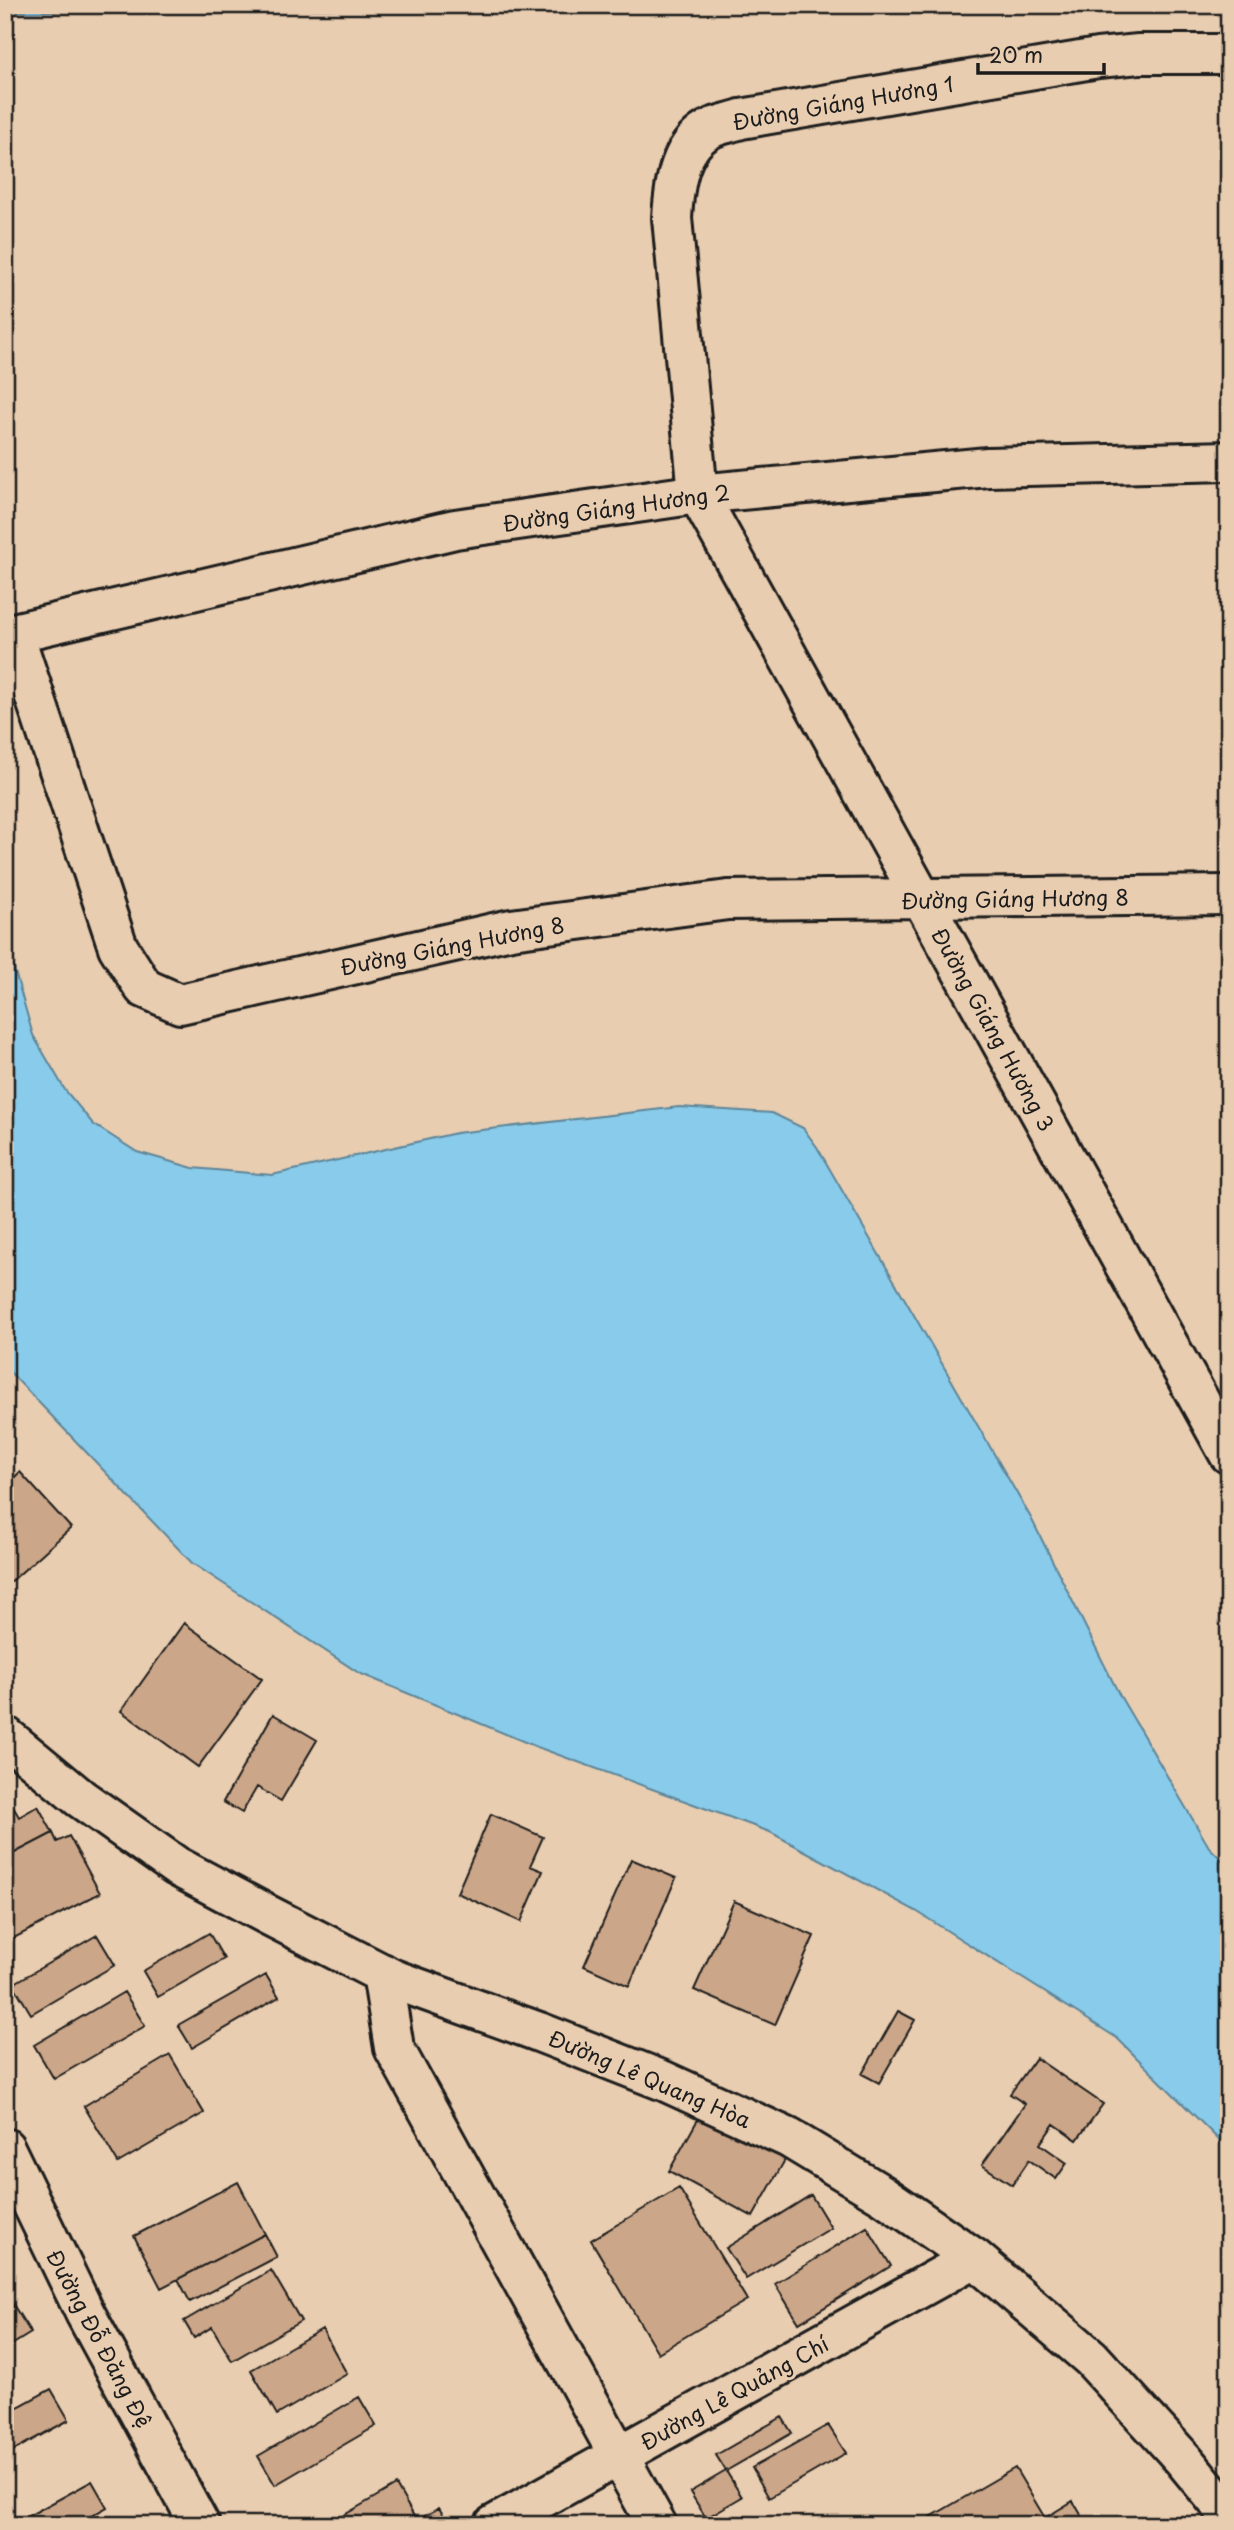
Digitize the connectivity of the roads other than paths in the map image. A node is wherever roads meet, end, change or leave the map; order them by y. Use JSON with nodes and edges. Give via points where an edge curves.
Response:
{"nodes":[{"id":1,"x":1229,"y":54,"type":"edge"},
{"id":2,"x":1229,"y":461,"type":"edge"},
{"id":3,"x":698,"y":495,"type":"junction"},
{"id":4,"x":8,"y":636,"type":"edge"},
{"id":5,"x":1229,"y":895,"type":"edge"},
{"id":6,"x":922,"y":900,"type":"junction"},
{"id":7,"x":1229,"y":1454,"type":"edge"},
{"id":8,"x":5,"y":1737,"type":"edge"},
{"id":9,"x":382,"y":1973,"type":"junction"},
{"id":10,"x":5,"y":2148,"type":"edge"},
{"id":11,"x":974,"y":2258,"type":"junction"},
{"id":12,"x":618,"y":2456,"type":"junction"},
{"id":13,"x":1229,"y":2515,"type":"edge"},
{"id":14,"x":201,"y":2525,"type":"edge"},
{"id":15,"x":494,"y":2525,"type":"edge"},
{"id":16,"x":657,"y":2525,"type":"edge"}],
"edges":[{"from":1,"to":3,"type":"street","name":"Đường Giáng Hương 1","via":[[1098,58],[790,110],[711,128],[688,149],[674,183],[672,218]]},
{"from":2,"to":3,"type":"street","name":"Đường Giáng Hương 2","via":[[989,467]]},
{"from":3,"to":4,"type":"street","name":"Đường Giáng Hương 2","via":[[455,529]]},
{"from":3,"to":6,"type":"street","name":"Đường Giáng Hương 3"},
{"from":4,"to":6,"type":"street","name":"Đường Giáng Hương 8","via":[[118,947],[144,988],[180,1004],[511,929],[728,900]]},
{"from":5,"to":6,"type":"street","name":"Đường Giáng Hương 8"},
{"from":6,"to":7,"type":"street","name":"Đường Giáng Hương 3"},
{"from":8,"to":9,"type":"street","name":"Đường Lê Quang Hòa","via":[[80,1798],[176,1866]]},
{"from":9,"to":11,"type":"street","name":"Đường Lê Quang Hòa","via":[[664,2081],[789,2138]]},
{"from":9,"to":12,"type":"street","via":[[394,2048]]},
{"from":10,"to":14,"type":"street","name":"Đường Đỗ Đăng Đệ","via":[[85,2314]]},
{"from":11,"to":12,"type":"street","name":"Đường Lê Quảng Chí"},
{"from":11,"to":13,"type":"street","name":"Đường Lê Quang Hòa","via":[[1091,2358]]},
{"from":12,"to":15,"type":"street","name":"Đường Lê Quảng Chí"},
{"from":12,"to":16,"type":"street"}]}
